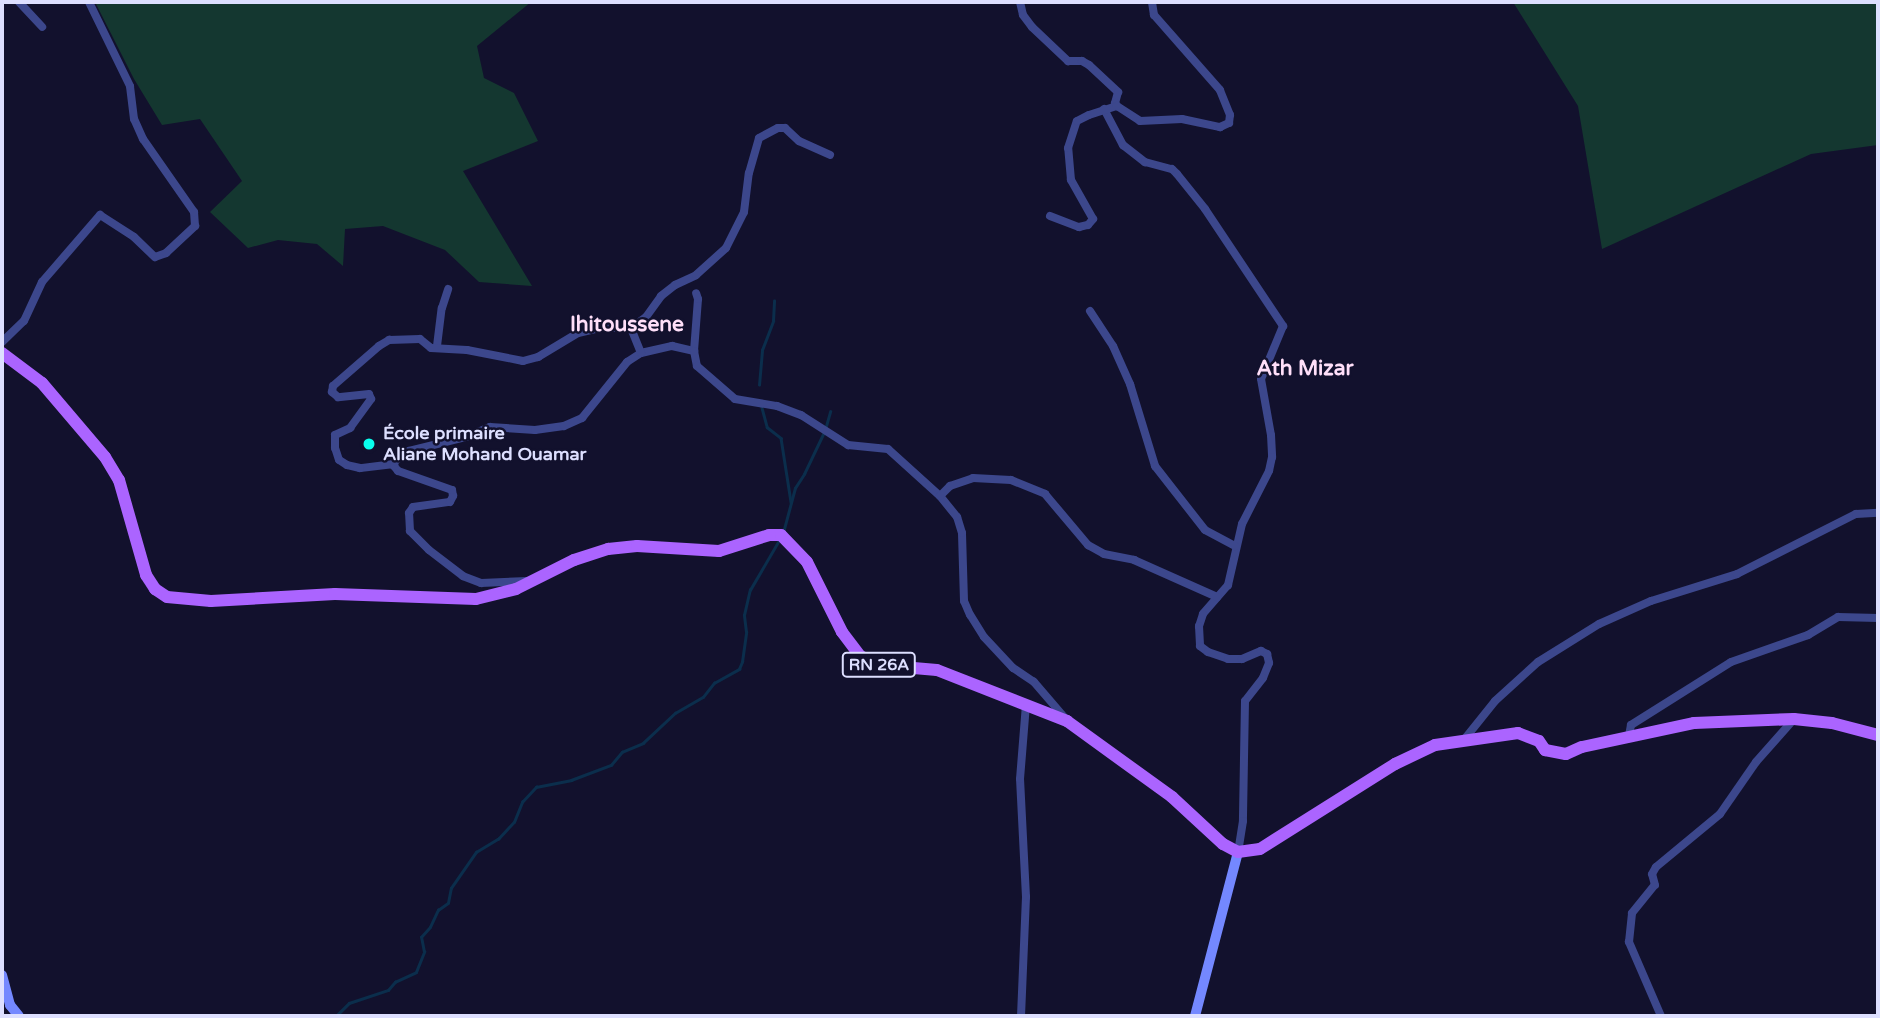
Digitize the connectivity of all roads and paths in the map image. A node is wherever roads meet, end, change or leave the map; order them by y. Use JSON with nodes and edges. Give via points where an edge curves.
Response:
{"nodes":[{"id":1,"x":19,"y":2,"type":"edge"},
{"id":2,"x":89,"y":2,"type":"edge"},
{"id":3,"x":1020,"y":2,"type":"edge"},
{"id":4,"x":1152,"y":2,"type":"edge"},
{"id":5,"x":42,"y":27,"type":"dead end"},
{"id":6,"x":1117,"y":106,"type":"junction"},
{"id":7,"x":1104,"y":109,"type":"junction"},
{"id":8,"x":830,"y":155,"type":"dead end"},
{"id":9,"x":1050,"y":216,"type":"dead end"},
{"id":10,"x":448,"y":289,"type":"dead end"},
{"id":11,"x":696,"y":293,"type":"dead end"},
{"id":12,"x":1090,"y":311,"type":"dead end"},
{"id":13,"x":631,"y":328,"type":"junction"},
{"id":14,"x":2,"y":342,"type":"edge"},
{"id":15,"x":437,"y":346,"type":"junction"},
{"id":16,"x":694,"y":351,"type":"junction"},
{"id":17,"x":640,"y":353,"type":"junction"},
{"id":18,"x":2,"y":354,"type":"edge"},
{"id":19,"x":394,"y":464,"type":"junction"},
{"id":20,"x":940,"y":496,"type":"junction"},
{"id":21,"x":1878,"y":513,"type":"edge"},
{"id":22,"x":1236,"y":546,"type":"junction"},
{"id":23,"x":537,"y":580,"type":"junction"},
{"id":24,"x":1217,"y":597,"type":"junction"},
{"id":25,"x":1878,"y":618,"type":"edge"},
{"id":26,"x":1026,"y":704,"type":"junction"},
{"id":27,"x":1794,"y":719,"type":"junction"},
{"id":28,"x":1067,"y":721,"type":"junction"},
{"id":29,"x":1878,"y":735,"type":"edge"},
{"id":30,"x":1629,"y":736,"type":"junction"},
{"id":31,"x":1462,"y":741,"type":"junction"},
{"id":32,"x":1238,"y":852,"type":"junction"},
{"id":33,"x":2,"y":975,"type":"edge"},
{"id":34,"x":19,"y":1016,"type":"edge"},
{"id":35,"x":1021,"y":1016,"type":"edge"},
{"id":36,"x":1195,"y":1016,"type":"edge"},
{"id":37,"x":1661,"y":1016,"type":"edge"}],
"edges":[{"from":1,"to":5,"type":"street"},
{"from":2,"to":14,"type":"street","via":[[130,86],[134,119],[194,212],[195,226],[166,253],[155,257],[100,215],[42,282],[24,321]]},
{"from":3,"to":6,"type":"street","via":[[1032,27],[1068,61],[1089,65],[1118,92]]},
{"from":4,"to":6,"type":"street","via":[[1154,15],[1220,90],[1229,123],[1220,127],[1182,119],[1140,121]]},
{"from":6,"to":7,"type":"street"},
{"from":7,"to":9,"type":"street","via":[[1077,121],[1068,148],[1070,180],[1093,219],[1079,227]]},
{"from":7,"to":22,"type":"street","via":[[1123,145],[1145,162],[1177,174],[1283,326],[1261,379],[1272,457]]},
{"from":8,"to":13,"type":"street","via":[[799,141],[785,128],[759,138],[744,212],[726,248],[696,275],[661,296]]},
{"from":10,"to":15,"type":"street"},
{"from":11,"to":16,"type":"street"},
{"from":12,"to":22,"type":"street","via":[[1130,384],[1156,466],[1205,530]]},
{"from":13,"to":15,"type":"street","via":[[578,333],[523,361]]},
{"from":13,"to":17,"type":"street"},
{"from":15,"to":19,"type":"street","via":[[430,348],[419,339],[389,340],[333,386],[338,397],[369,394],[371,399],[350,428],[335,435],[339,460],[360,468]]},
{"from":16,"to":17,"type":"street","via":[[672,346]]},
{"from":16,"to":20,"type":"street","via":[[697,366],[735,399],[801,415],[848,445],[888,449]]},
{"from":17,"to":19,"type":"street","via":[[627,362],[582,418],[535,430],[490,427],[410,451]]},
{"from":18,"to":23,"type":"main road","number":"RN 26A","via":[[42,383],[105,457],[118,481],[146,575],[167,597],[211,601],[335,594],[476,599]]},
{"from":19,"to":23,"type":"street","via":[[398,471],[452,490],[450,502],[421,505],[409,513],[410,531],[434,555],[481,583]]},
{"from":20,"to":24,"type":"street","via":[[960,481],[973,478],[1011,480],[1045,494],[1088,545]]},
{"from":20,"to":28,"type":"street","via":[[957,517],[962,533],[964,601],[970,615],[984,637],[1013,668],[1034,682]]},
{"from":21,"to":31,"type":"street","via":[[1856,514],[1737,574],[1651,601],[1599,624],[1538,662],[1495,701]]},
{"from":22,"to":24,"type":"street","via":[[1228,585]]},
{"from":23,"to":26,"type":"main road","number":"RN 26A","via":[[574,560],[608,549],[637,546],[719,551],[780,535],[807,562],[842,632],[860,656],[879,665],[937,670]]},
{"from":24,"to":32,"type":"street","via":[[1203,614],[1200,646],[1228,659],[1261,651],[1269,663],[1245,701],[1243,821]]},
{"from":25,"to":30,"type":"street","via":[[1838,617],[1801,638],[1731,662],[1631,725]]},
{"from":26,"to":28,"type":"main road","number":"RN 26A"},
{"from":26,"to":35,"type":"street","via":[[1020,779],[1026,897]]},
{"from":27,"to":29,"type":"main road"},
{"from":27,"to":30,"type":"main road","via":[[1694,723]]},
{"from":27,"to":37,"type":"street","via":[[1756,762],[1720,814],[1656,867],[1652,874],[1655,885],[1632,913],[1629,942]]},
{"from":28,"to":32,"type":"main road","number":"RN 26A","via":[[1172,797]]},
{"from":30,"to":31,"type":"main road","via":[[1566,754],[1545,750],[1539,741],[1518,733]]},
{"from":31,"to":32,"type":"main road","via":[[1435,745],[1395,764],[1260,849]]},
{"from":32,"to":36,"type":"street"},
{"from":33,"to":34,"type":"street","via":[[10,1005]]}]}
